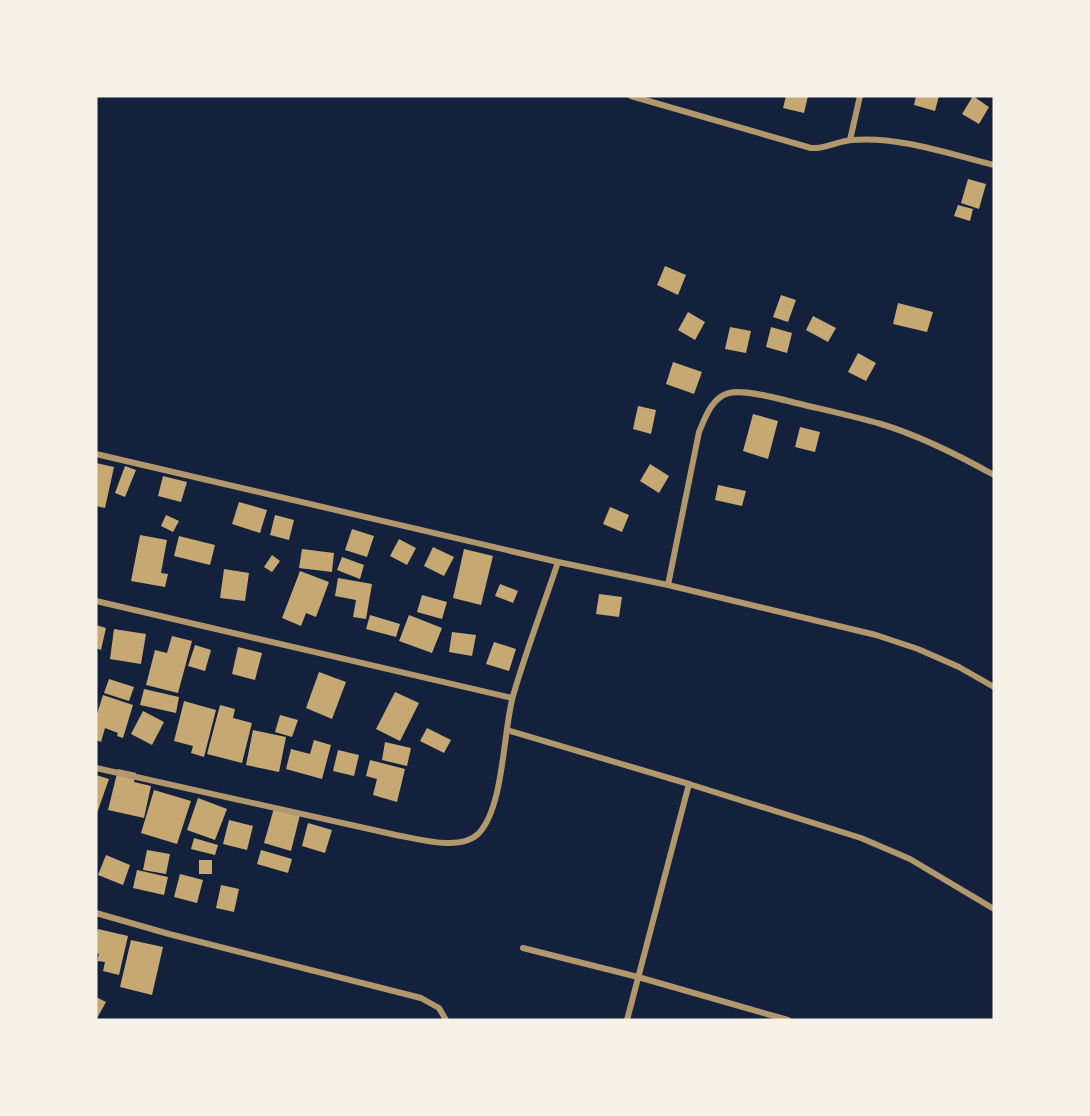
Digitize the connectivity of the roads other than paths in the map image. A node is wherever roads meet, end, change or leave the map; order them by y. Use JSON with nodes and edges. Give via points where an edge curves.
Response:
{"nodes":[{"id":1,"x":631,"y":96,"type":"edge"},
{"id":2,"x":860,"y":96,"type":"edge"},
{"id":3,"x":656,"y":99,"type":"edge"},
{"id":4,"x":850,"y":140,"type":"junction"},
{"id":5,"x":994,"y":165,"type":"edge"},
{"id":6,"x":96,"y":454,"type":"edge"},
{"id":7,"x":994,"y":475,"type":"edge"},
{"id":8,"x":558,"y":562,"type":"junction"},
{"id":9,"x":668,"y":585,"type":"junction"},
{"id":10,"x":96,"y":601,"type":"edge"},
{"id":11,"x":994,"y":687,"type":"edge"},
{"id":12,"x":512,"y":698,"type":"junction"},
{"id":13,"x":507,"y":730,"type":"junction"},
{"id":14,"x":96,"y":768,"type":"edge"},
{"id":15,"x":689,"y":784,"type":"junction"},
{"id":16,"x":994,"y":909,"type":"edge"},
{"id":17,"x":96,"y":913,"type":"edge"},
{"id":18,"x":524,"y":948,"type":"dead end"},
{"id":19,"x":638,"y":977,"type":"junction"},
{"id":20,"x":446,"y":1020,"type":"edge"},
{"id":21,"x":627,"y":1020,"type":"edge"},
{"id":22,"x":788,"y":1020,"type":"edge"}],
"edges":[{"from":1,"to":3,"type":"street"},
{"from":2,"to":4,"type":"street"},
{"from":3,"to":4,"type":"street","via":[[811,148]]},
{"from":4,"to":5,"type":"street","via":[[923,147]]},
{"from":6,"to":8,"type":"street"},
{"from":7,"to":9,"type":"street","via":[[882,424],[770,396],[729,393],[706,414],[699,432]]},
{"from":8,"to":9,"type":"street"},
{"from":8,"to":12,"type":"street"},
{"from":9,"to":11,"type":"street","via":[[876,635],[939,658]]},
{"from":10,"to":12,"type":"street"},
{"from":12,"to":13,"type":"street"},
{"from":13,"to":14,"type":"street","via":[[491,810],[480,832],[462,843],[396,835]]},
{"from":13,"to":15,"type":"street"},
{"from":15,"to":16,"type":"street","via":[[861,838],[910,859]]},
{"from":15,"to":19,"type":"street"},
{"from":17,"to":20,"type":"street","via":[[421,998],[439,1008]]},
{"from":18,"to":19,"type":"street"},
{"from":19,"to":21,"type":"street"},
{"from":19,"to":22,"type":"street"}]}
